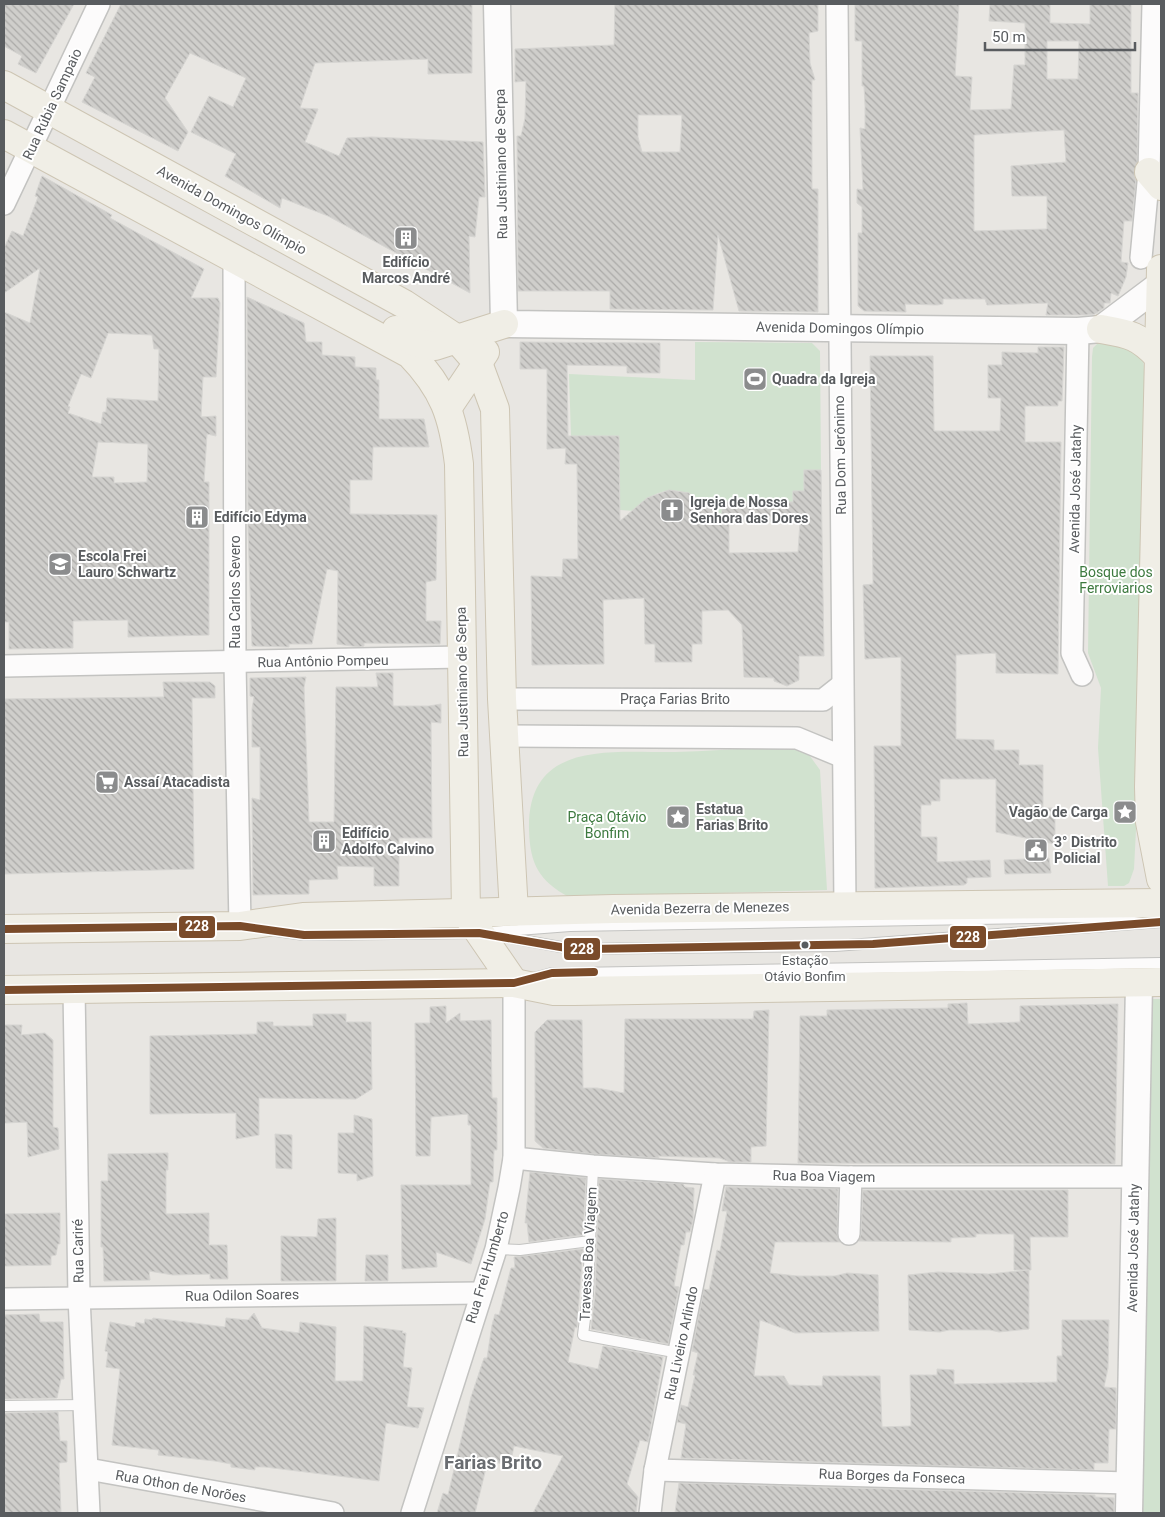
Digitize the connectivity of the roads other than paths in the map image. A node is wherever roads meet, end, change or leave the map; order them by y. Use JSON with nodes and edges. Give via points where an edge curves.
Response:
{"nodes":[{"id":1,"x":99,"y":4,"type":"edge"},
{"id":2,"x":497,"y":4,"type":"edge"},
{"id":3,"x":837,"y":4,"type":"edge"},
{"id":4,"x":1153,"y":4,"type":"edge"},
{"id":5,"x":4,"y":85,"type":"edge"},
{"id":6,"x":50,"y":110,"type":"junction"},
{"id":7,"x":4,"y":134,"type":"edge"},
{"id":8,"x":30,"y":149,"type":"junction"},
{"id":9,"x":1155,"y":179,"type":"edge"},
{"id":10,"x":4,"y":204,"type":"edge"},
{"id":11,"x":234,"y":258,"type":"junction"},
{"id":12,"x":1151,"y":263,"type":"edge"},
{"id":13,"x":276,"y":281,"type":"junction"},
{"id":14,"x":1161,"y":285,"type":"edge"},
{"id":15,"x":504,"y":324,"type":"junction"},
{"id":16,"x":839,"y":328,"type":"junction"},
{"id":17,"x":1090,"y":330,"type":"junction"},
{"id":18,"x":457,"y":339,"type":"junction"},
{"id":19,"x":1158,"y":356,"type":"junction"},
{"id":20,"x":478,"y":363,"type":"junction"},
{"id":21,"x":448,"y":407,"type":"junction"},
{"id":22,"x":462,"y":657,"type":"junction"},
{"id":23,"x":235,"y":663,"type":"junction"},
{"id":24,"x":4,"y":666,"type":"edge"},
{"id":25,"x":1082,"y":675,"type":"dead end"},
{"id":26,"x":842,"y":685,"type":"junction"},
{"id":27,"x":502,"y":699,"type":"junction"},
{"id":28,"x":504,"y":736,"type":"junction"},
{"id":29,"x":843,"y":756,"type":"junction"},
{"id":30,"x":1161,"y":879,"type":"edge"},
{"id":31,"x":1161,"y":903,"type":"edge"},
{"id":32,"x":845,"y":907,"type":"junction"},
{"id":33,"x":514,"y":912,"type":"junction"},
{"id":34,"x":1142,"y":922,"type":"junction"},
{"id":35,"x":1161,"y":922,"type":"edge"},
{"id":36,"x":472,"y":923,"type":"junction"},
{"id":37,"x":240,"y":926,"type":"junction"},
{"id":38,"x":4,"y":929,"type":"edge"},
{"id":39,"x":1161,"y":963,"type":"edge"},
{"id":40,"x":1150,"y":982,"type":"edge"},
{"id":41,"x":514,"y":983,"type":"junction"},
{"id":42,"x":74,"y":989,"type":"junction"},
{"id":43,"x":4,"y":990,"type":"edge"},
{"id":44,"x":514,"y":1158,"type":"junction"},
{"id":45,"x":593,"y":1166,"type":"junction"},
{"id":46,"x":715,"y":1174,"type":"junction"},
{"id":47,"x":850,"y":1177,"type":"junction"},
{"id":48,"x":1134,"y":1177,"type":"junction"},
{"id":49,"x":849,"y":1234,"type":"dead end"},
{"id":50,"x":590,"y":1241,"type":"junction"},
{"id":51,"x":496,"y":1249,"type":"junction"},
{"id":52,"x":480,"y":1293,"type":"junction"},
{"id":53,"x":78,"y":1297,"type":"junction"},
{"id":54,"x":4,"y":1299,"type":"edge"},
{"id":55,"x":679,"y":1353,"type":"junction"},
{"id":56,"x":84,"y":1405,"type":"junction"},
{"id":57,"x":4,"y":1406,"type":"edge"},
{"id":58,"x":88,"y":1469,"type":"junction"},
{"id":59,"x":655,"y":1470,"type":"junction"},
{"id":60,"x":1129,"y":1483,"type":"junction"},
{"id":61,"x":89,"y":1513,"type":"edge"},
{"id":62,"x":333,"y":1513,"type":"edge"},
{"id":63,"x":412,"y":1513,"type":"edge"},
{"id":64,"x":650,"y":1513,"type":"edge"},
{"id":65,"x":1129,"y":1513,"type":"edge"}],
"edges":[{"from":1,"to":6,"type":"street","name":"Rua Rúbia Sampaio"},
{"from":2,"to":15,"type":"street","name":"Rua Justiniano de Serpa"},
{"from":3,"to":16,"type":"street","name":"Rua Dom Jerônimo"},
{"from":4,"to":9,"type":"street"},
{"from":5,"to":6,"type":"main road","name":"Avenida Domingos Olímpio"},
{"from":6,"to":8,"type":"street","name":"Rua Rúbia Sampaio"},
{"from":6,"to":18,"type":"main road","name":"Avenida Domingos Olímpio","via":[[404,304]]},
{"from":7,"to":8,"type":"main road"},
{"from":8,"to":10,"type":"street","name":"Rua Rúbia Sampaio"},
{"from":8,"to":11,"type":"main road"},
{"from":9,"to":12,"type":"street"},
{"from":11,"to":13,"type":"main road"},
{"from":11,"to":23,"type":"street","name":"Rua Carlos Severo"},
{"from":12,"to":14,"type":"main road"},
{"from":13,"to":18,"type":"main road","via":[[310,285],[338,296],[417,343],[435,346]]},
{"from":13,"to":21,"type":"main road","name":"Rua Justiniano de Serpa","via":[[410,354],[428,372]]},
{"from":14,"to":17,"type":"street"},
{"from":14,"to":19,"type":"main road"},
{"from":15,"to":16,"type":"street","name":"Avenida Domingos Olímpio"},
{"from":15,"to":18,"type":"main road"},
{"from":15,"to":20,"type":"main road"},
{"from":16,"to":17,"type":"street","name":"Avenida Domingos Olímpio"},
{"from":16,"to":26,"type":"street","name":"Rua Dom Jerônimo"},
{"from":17,"to":19,"type":"main road","via":[[1133,334]]},
{"from":17,"to":25,"type":"street","name":"Avenida José Jatahy","via":[[1072,653]]},
{"from":18,"to":20,"type":"main road"},
{"from":19,"to":30,"type":"main road","via":[[1149,787],[1150,822]]},
{"from":20,"to":21,"type":"main road"},
{"from":20,"to":27,"type":"main road","via":[[495,409]]},
{"from":21,"to":22,"type":"main road","name":"Rua Justiniano de Serpa","via":[[459,464]]},
{"from":22,"to":23,"type":"street","name":"Rua Antônio Pompeu"},
{"from":22,"to":36,"type":"main road","name":"Rua Justiniano de Serpa"},
{"from":23,"to":24,"type":"street","name":"Rua Antônio Pompeu"},
{"from":23,"to":37,"type":"street","name":"Rua Carlos Severo"},
{"from":26,"to":27,"type":"street","name":"Praça Farias Brito","via":[[822,700]]},
{"from":26,"to":29,"type":"street","name":"Rua Dom Jerônimo"},
{"from":27,"to":28,"type":"main road"},
{"from":28,"to":29,"type":"street","via":[[797,738]]},
{"from":28,"to":33,"type":"main road"},
{"from":29,"to":32,"type":"street","name":"Rua Dom Jerônimo"},
{"from":31,"to":32,"type":"main road","name":"Avenida Bezerra de Menezes"},
{"from":32,"to":33,"type":"main road","name":"Avenida Bezerra de Menezes"},
{"from":33,"to":36,"type":"main road","name":"Avenida Bezerra de Menezes"},
{"from":34,"to":35,"type":"lane","name":"Avenida Bezerra de Menezes"},
{"from":34,"to":36,"type":"lane","name":"Avenida Bezerra de Menezes","via":[[1082,917],[570,926]]},
{"from":34,"to":36,"type":"lane","name":"Avenida Bezerra de Menezes","via":[[1090,929],[835,946],[572,949]]},
{"from":36,"to":37,"type":"main road","name":"Avenida Bezerra de Menezes","via":[[303,916]]},
{"from":36,"to":41,"type":"main road"},
{"from":37,"to":38,"type":"main road","name":"Avenida Bezerra de Menezes"},
{"from":39,"to":41,"type":"lane","via":[[552,973]]},
{"from":40,"to":41,"type":"main road","via":[[560,991]]},
{"from":40,"to":48,"type":"street","name":"Avenida José Jatahy"},
{"from":41,"to":42,"type":"main road"},
{"from":41,"to":44,"type":"street","name":"Rua Frei Humberto"},
{"from":42,"to":43,"type":"main road"},
{"from":42,"to":53,"type":"street","name":"Rua Cariré"},
{"from":44,"to":45,"type":"street","name":"Rua Boa Viagem"},
{"from":44,"to":51,"type":"street","name":"Rua Frei Humberto"},
{"from":45,"to":46,"type":"street","name":"Rua Boa Viagem"},
{"from":45,"to":50,"type":"lane","name":"Travessa Boa Viagem"},
{"from":46,"to":47,"type":"street","name":"Rua Boa Viagem"},
{"from":46,"to":55,"type":"street","name":"Rua Liveiro Arlindo"},
{"from":47,"to":48,"type":"street","name":"Rua Boa Viagem"},
{"from":47,"to":49,"type":"street"},
{"from":48,"to":60,"type":"street","name":"Avenida José Jatahy"},
{"from":50,"to":51,"type":"lane","via":[[520,1250]]},
{"from":50,"to":55,"type":"lane","name":"Travessa Boa Viagem","via":[[583,1335]]},
{"from":51,"to":52,"type":"street","name":"Rua Frei Humberto"},
{"from":52,"to":53,"type":"street","name":"Rua Odilon Soares"},
{"from":52,"to":63,"type":"street","name":"Rua Frei Humberto"},
{"from":53,"to":54,"type":"street","name":"Rua Odilon Soares"},
{"from":53,"to":56,"type":"street","name":"Rua Cariré"},
{"from":55,"to":59,"type":"street","name":"Rua Liveiro Arlindo"},
{"from":56,"to":57,"type":"lane"},
{"from":56,"to":58,"type":"street","name":"Rua Cariré"},
{"from":58,"to":61,"type":"street","name":"Rua Cariré"},
{"from":58,"to":62,"type":"street","name":"Rua Othon de Norões"},
{"from":59,"to":60,"type":"street","name":"Rua Borges da Fonseca"},
{"from":59,"to":64,"type":"street","name":"Rua Liveiro Arlindo"},
{"from":60,"to":65,"type":"street","name":"Avenida José Jatahy"}]}
